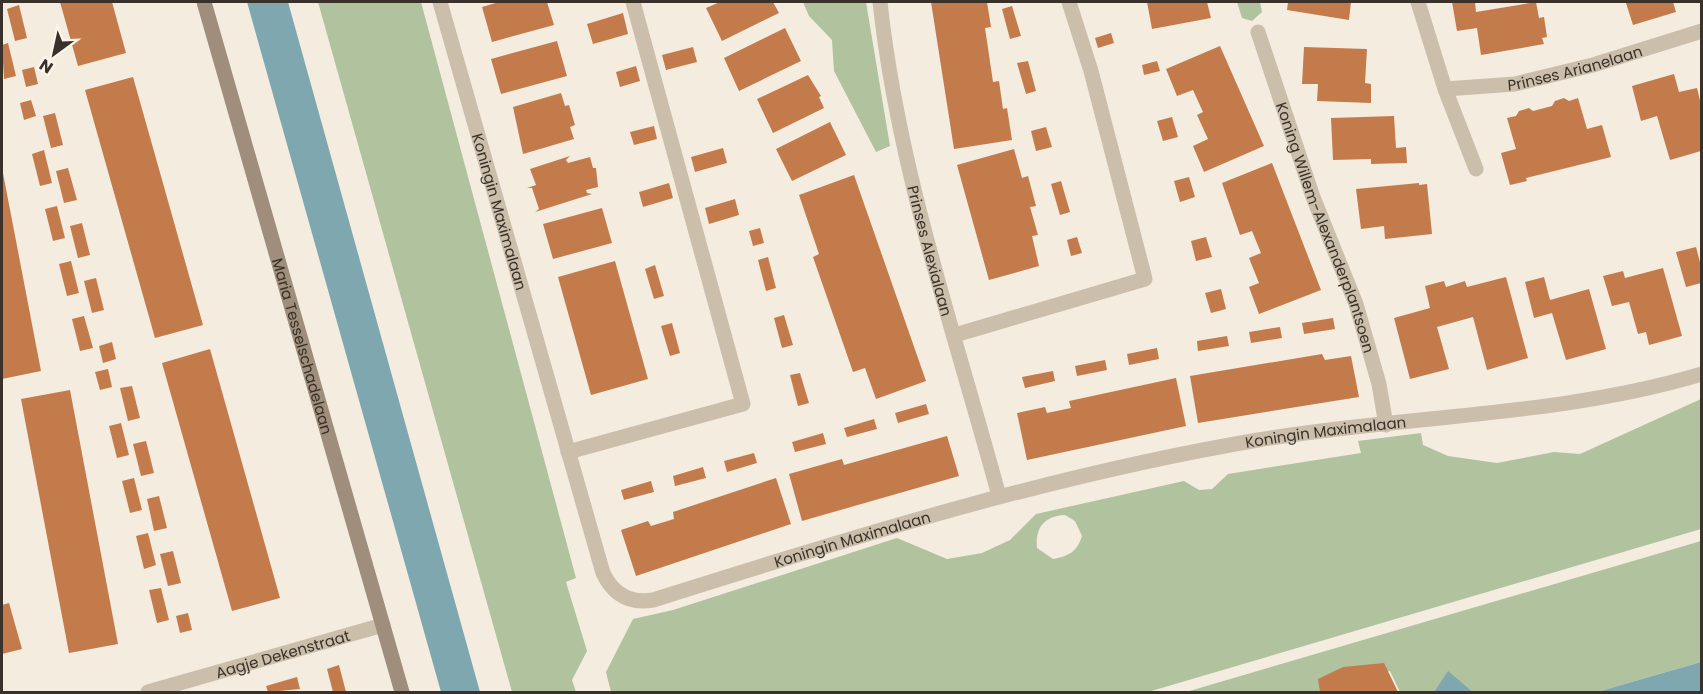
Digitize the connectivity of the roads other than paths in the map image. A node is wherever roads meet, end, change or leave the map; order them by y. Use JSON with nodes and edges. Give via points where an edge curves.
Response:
{"nodes":[{"id":1,"x":204,"y":2,"type":"edge"},
{"id":2,"x":440,"y":2,"type":"edge"},
{"id":3,"x":633,"y":2,"type":"edge"},
{"id":4,"x":880,"y":2,"type":"edge"},
{"id":5,"x":1069,"y":2,"type":"edge"},
{"id":6,"x":1418,"y":2,"type":"edge"},
{"id":7,"x":1701,"y":31,"type":"edge"},
{"id":8,"x":1258,"y":32,"type":"dead end"},
{"id":9,"x":1445,"y":89,"type":"junction"},
{"id":10,"x":1476,"y":169,"type":"dead end"},
{"id":11,"x":955,"y":335,"type":"junction"},
{"id":12,"x":1701,"y":374,"type":"edge"},
{"id":13,"x":1386,"y":425,"type":"junction"},
{"id":14,"x":568,"y":452,"type":"junction"},
{"id":15,"x":999,"y":496,"type":"junction"},
{"id":16,"x":383,"y":624,"type":"junction"},
{"id":17,"x":148,"y":693,"type":"edge"},
{"id":18,"x":402,"y":693,"type":"edge"}],
"edges":[{"from":1,"to":16,"type":"street","name":"Maria Tesselschadelaan"},
{"from":2,"to":14,"type":"street","name":"Koningin Maximalaan"},
{"from":3,"to":14,"type":"street","via":[[743,404]]},
{"from":4,"to":11,"type":"street","name":"Prinses Alexialaan","via":[[906,157]]},
{"from":5,"to":11,"type":"street","via":[[1145,279]]},
{"from":6,"to":9,"type":"street"},
{"from":7,"to":9,"type":"street","name":"Prinses Arianelaan","via":[[1593,65],[1515,84]]},
{"from":8,"to":13,"type":"street","name":"Koning Willem-Alexanderplantsoen","via":[[1313,197],[1356,304]]},
{"from":9,"to":10,"type":"street"},
{"from":11,"to":15,"type":"street","name":"Prinses Alexialaan"},
{"from":12,"to":13,"type":"street","name":"Koningin Maximalaan","via":[[1560,404]]},
{"from":13,"to":15,"type":"street","name":"Koningin Maximalaan","via":[[1259,440]]},
{"from":14,"to":15,"type":"street","name":"Koningin Maximalaan","via":[[603,573],[619,595],[634,601],[652,600]]},
{"from":16,"to":17,"type":"street","name":"Aagje Dekenstraat"},
{"from":16,"to":18,"type":"street","name":"Maria Tesselschadelaan"}]}
